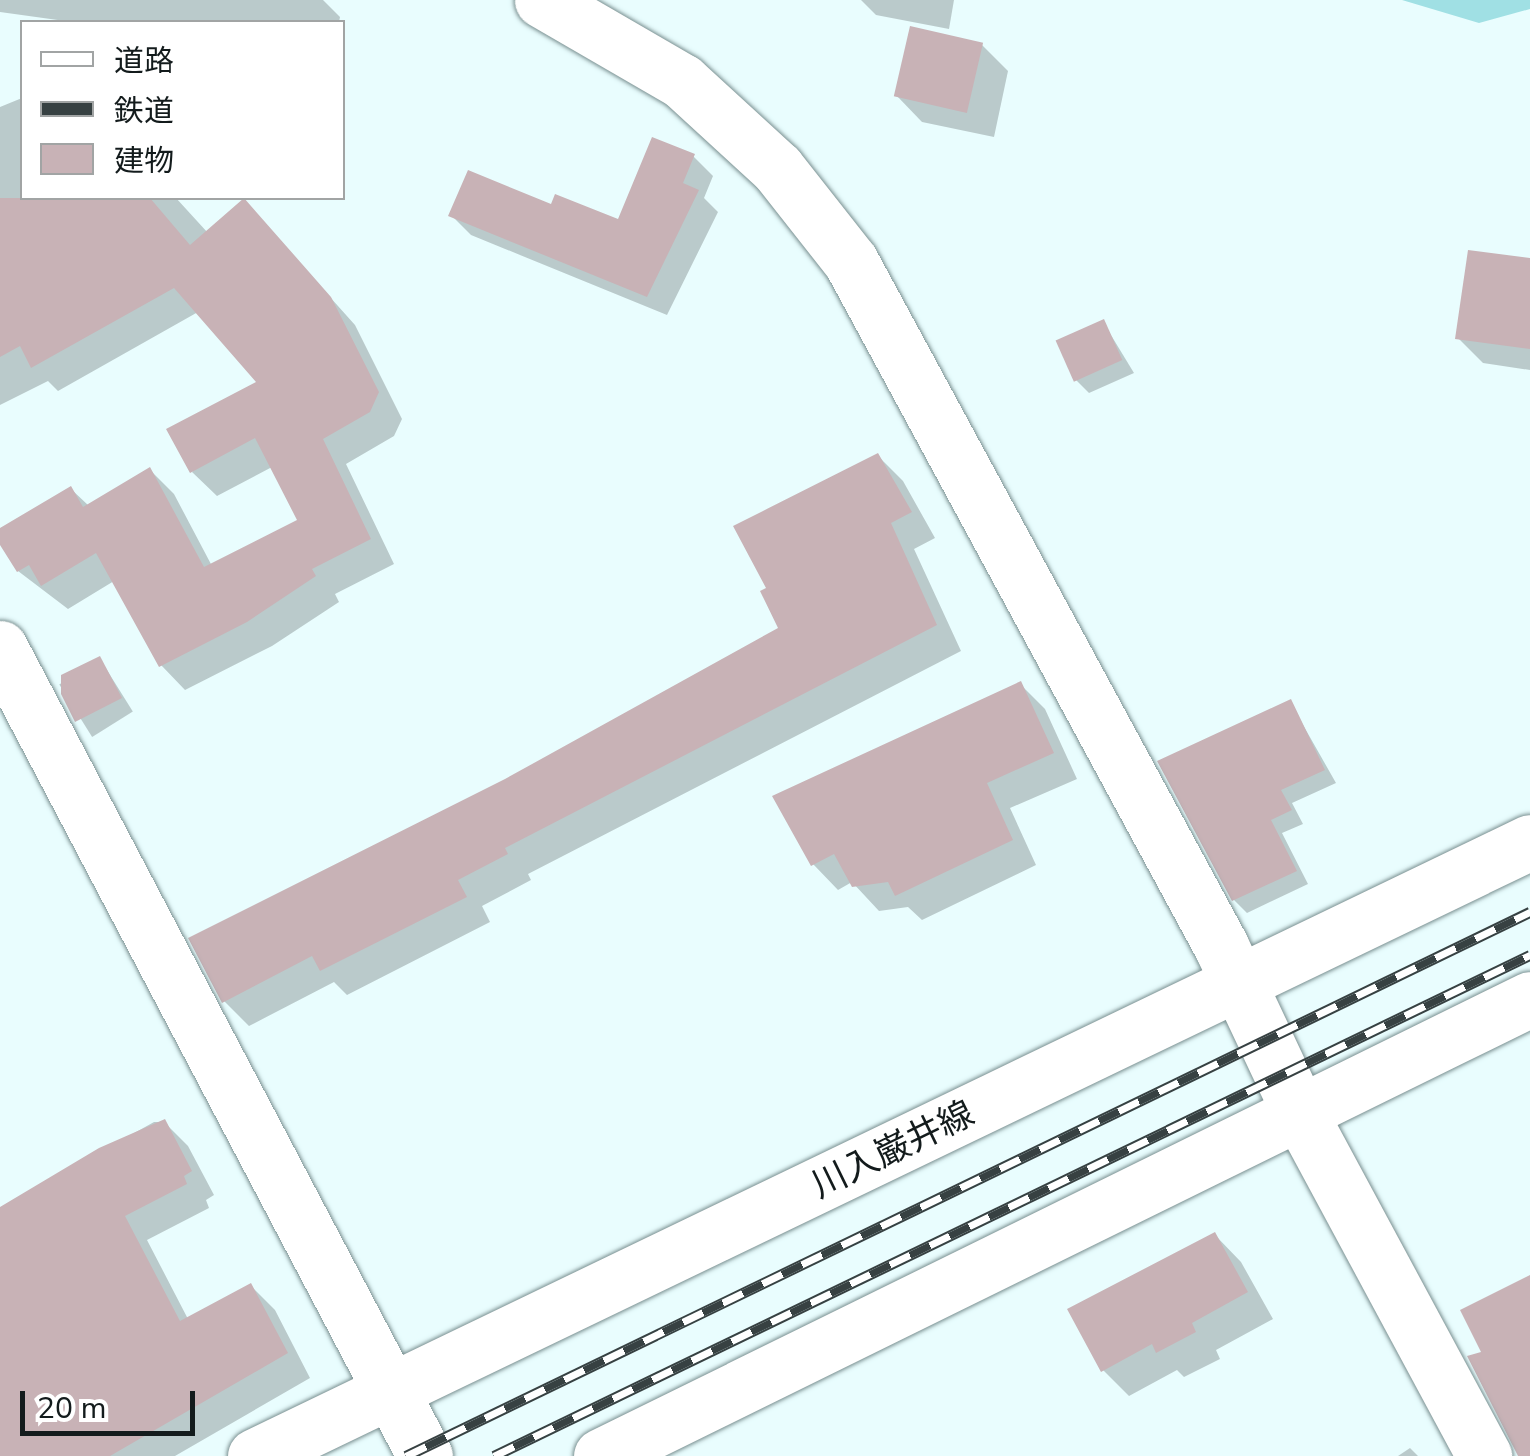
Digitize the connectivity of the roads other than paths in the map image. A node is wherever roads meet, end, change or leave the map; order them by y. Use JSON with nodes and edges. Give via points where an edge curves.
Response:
{"nodes":[{"id":1,"x":542,"y":0,"type":"edge"},
{"id":2,"x":0,"y":648,"type":"edge"},
{"id":3,"x":1530,"y":842,"type":"edge"},
{"id":4,"x":1240,"y":983,"type":"junction"},
{"id":5,"x":1530,"y":999,"type":"edge"},
{"id":6,"x":1298,"y":1110,"type":"junction"},
{"id":7,"x":388,"y":1391,"type":"junction"},
{"id":8,"x":254,"y":1456,"type":"edge"},
{"id":9,"x":425,"y":1456,"type":"edge"},
{"id":10,"x":601,"y":1456,"type":"edge"},
{"id":11,"x":1484,"y":1456,"type":"edge"}],
"edges":[{"from":1,"to":4,"type":"street","via":[[682,81],[777,168],[851,262]]},
{"from":2,"to":7,"type":"street"},
{"from":3,"to":4,"type":"street","name":"川入巌井線"},
{"from":4,"to":6,"type":"street"},
{"from":4,"to":7,"type":"street","name":"川入巌井線"},
{"from":5,"to":6,"type":"street"},
{"from":6,"to":10,"type":"street"},
{"from":6,"to":11,"type":"street"},
{"from":7,"to":8,"type":"street","name":"川入巌井線"},
{"from":7,"to":9,"type":"street"}]}
